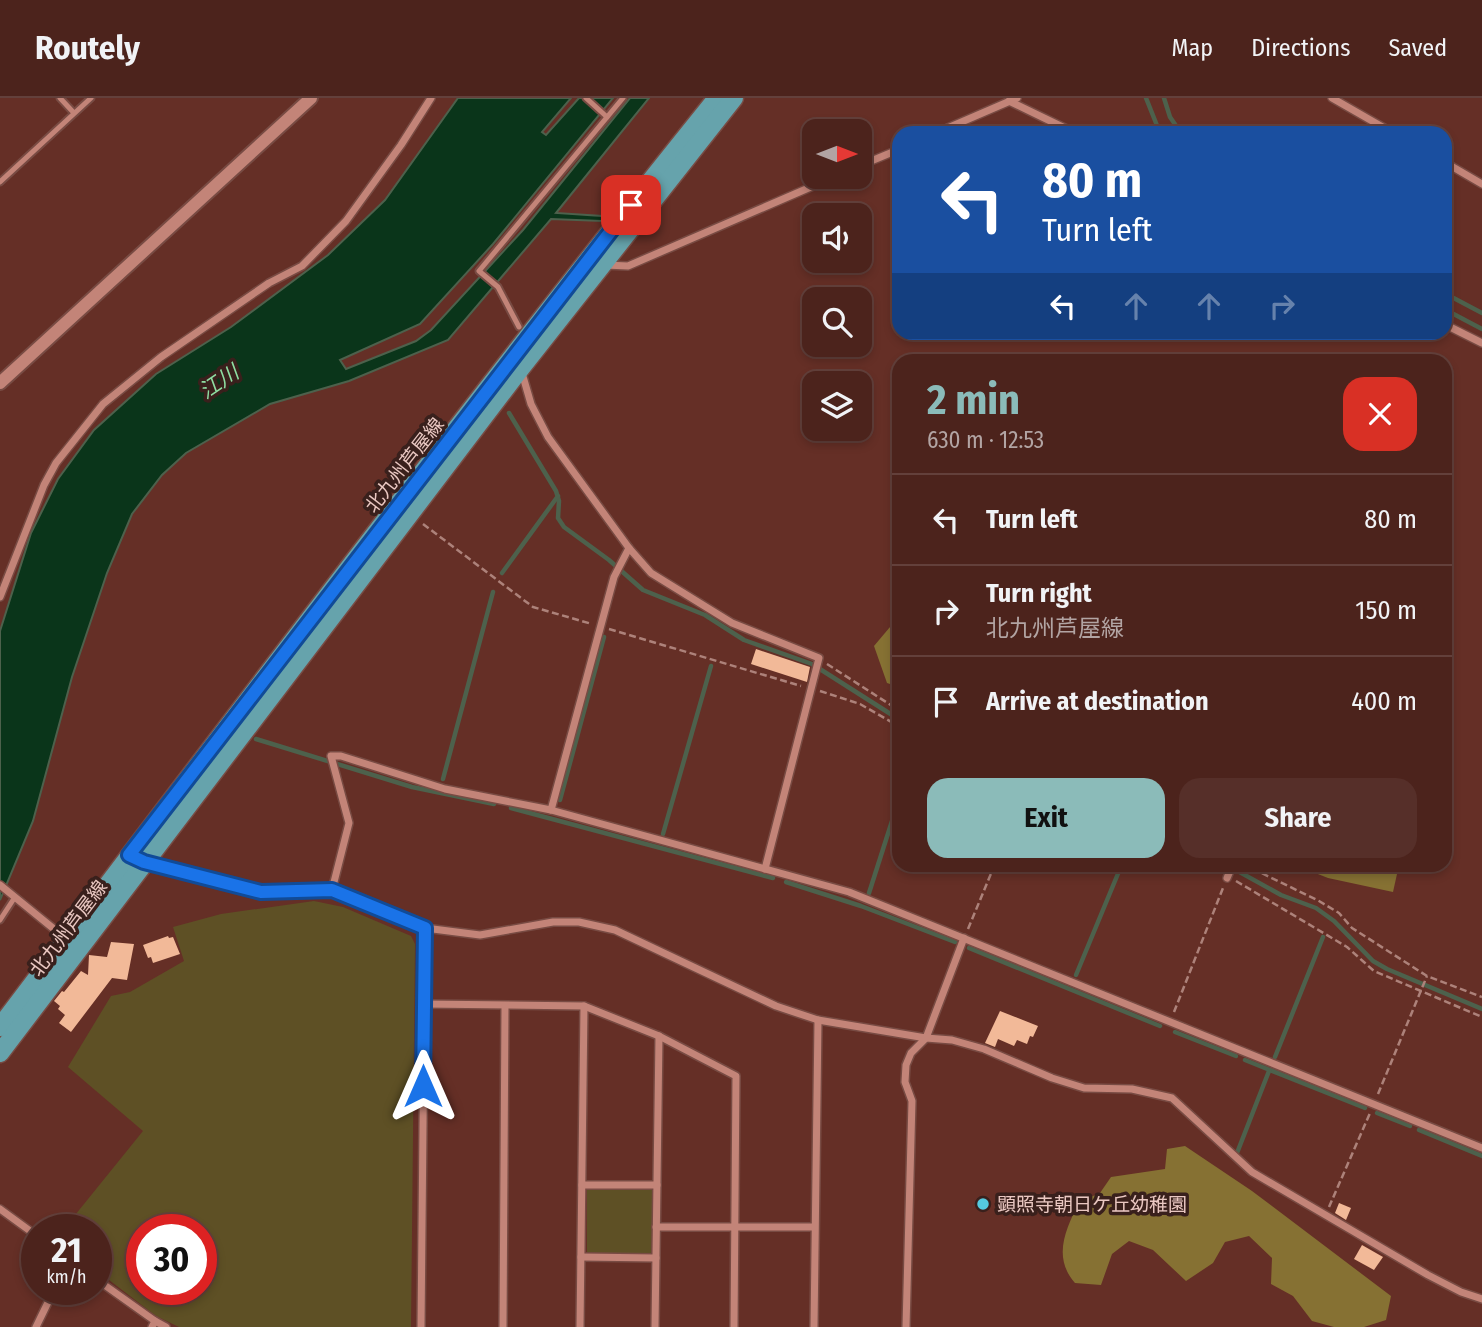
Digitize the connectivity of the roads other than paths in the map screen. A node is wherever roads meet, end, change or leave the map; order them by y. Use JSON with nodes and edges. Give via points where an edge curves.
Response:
{"nodes":[{"id":1,"x":60,"y":98,"type":"edge"},
{"id":2,"x":90,"y":98,"type":"edge"},
{"id":3,"x":311,"y":98,"type":"edge"},
{"id":4,"x":431,"y":98,"type":"edge"},
{"id":5,"x":586,"y":98,"type":"edge"},
{"id":6,"x":623,"y":98,"type":"edge"},
{"id":7,"x":717,"y":98,"type":"edge"},
{"id":8,"x":734,"y":98,"type":"edge"},
{"id":9,"x":1332,"y":98,"type":"edge"},
{"id":10,"x":1013,"y":100,"type":"edge"},
{"id":11,"x":74,"y":113,"type":"junction"},
{"id":12,"x":607,"y":117,"type":"junction"},
{"id":13,"x":952,"y":126,"type":"edge"},
{"id":14,"x":1062,"y":126,"type":"edge"},
{"id":15,"x":1381,"y":126,"type":"edge"},
{"id":16,"x":892,"y":152,"type":"edge"},
{"id":17,"x":872,"y":161,"type":"edge"},
{"id":18,"x":1452,"y":166,"type":"edge"},
{"id":19,"x":0,"y":182,"type":"edge"},
{"id":20,"x":1482,"y":184,"type":"edge"},
{"id":21,"x":807,"y":189,"type":"edge"},
{"id":22,"x":597,"y":261,"type":"junction"},
{"id":23,"x":519,"y":327,"type":"dead end"},
{"id":24,"x":1452,"y":328,"type":"edge"},
{"id":25,"x":1482,"y":343,"type":"edge"},
{"id":26,"x":521,"y":369,"type":"junction"},
{"id":27,"x":0,"y":383,"type":"edge"},
{"id":28,"x":629,"y":548,"type":"junction"},
{"id":29,"x":0,"y":597,"type":"edge"},
{"id":30,"x":551,"y":810,"type":"junction"},
{"id":31,"x":136,"y":859,"type":"junction"},
{"id":32,"x":765,"y":869,"type":"junction"},
{"id":33,"x":1230,"y":872,"type":"edge"},
{"id":34,"x":1227,"y":878,"type":"road end"},
{"id":35,"x":0,"y":886,"type":"edge"},
{"id":36,"x":332,"y":890,"type":"junction"},
{"id":37,"x":14,"y":895,"type":"junction"},
{"id":38,"x":0,"y":920,"type":"edge"},
{"id":39,"x":425,"y":928,"type":"junction"},
{"id":40,"x":66,"y":939,"type":"junction"},
{"id":41,"x":964,"y":939,"type":"junction"},
{"id":42,"x":424,"y":1004,"type":"junction"},
{"id":43,"x":505,"y":1006,"type":"junction"},
{"id":44,"x":584,"y":1006,"type":"junction"},
{"id":45,"x":818,"y":1020,"type":"junction"},
{"id":46,"x":0,"y":1027,"type":"edge"},
{"id":47,"x":659,"y":1037,"type":"junction"},
{"id":48,"x":926,"y":1038,"type":"junction"},
{"id":49,"x":0,"y":1053,"type":"edge"},
{"id":50,"x":1482,"y":1148,"type":"edge"},
{"id":51,"x":582,"y":1185,"type":"junction"},
{"id":52,"x":657,"y":1185,"type":"junction"},
{"id":53,"x":0,"y":1209,"type":"edge"},
{"id":54,"x":21,"y":1224,"type":"edge"},
{"id":55,"x":656,"y":1227,"type":"junction"},
{"id":56,"x":736,"y":1227,"type":"junction"},
{"id":57,"x":814,"y":1227,"type":"junction"},
{"id":58,"x":580,"y":1257,"type":"junction"},
{"id":59,"x":656,"y":1258,"type":"junction"},
{"id":60,"x":112,"y":1292,"type":"edge"},
{"id":61,"x":1482,"y":1299,"type":"edge"},
{"id":62,"x":47,"y":1305,"type":"edge"},
{"id":63,"x":153,"y":1324,"type":"edge"},
{"id":64,"x":36,"y":1327,"type":"edge"},
{"id":65,"x":166,"y":1327,"type":"edge"},
{"id":66,"x":421,"y":1327,"type":"edge"},
{"id":67,"x":503,"y":1327,"type":"edge"},
{"id":68,"x":580,"y":1327,"type":"edge"},
{"id":69,"x":656,"y":1327,"type":"edge"},
{"id":70,"x":734,"y":1327,"type":"edge"},
{"id":71,"x":814,"y":1327,"type":"edge"},
{"id":72,"x":906,"y":1327,"type":"edge"}],
"edges":[{"from":1,"to":11,"type":"lane"},
{"from":2,"to":11,"type":"lane"},
{"from":3,"to":27,"type":"street"},
{"from":4,"to":29,"type":"street","via":[[346,221],[302,265],[161,357],[103,404],[44,485]]},
{"from":5,"to":12,"type":"lane"},
{"from":6,"to":12,"type":"lane"},
{"from":7,"to":22,"type":"main road","name":"北九州芦屋線"},
{"from":8,"to":22,"type":"main road","name":"北九州芦屋線"},
{"from":9,"to":15,"type":"street"},
{"from":10,"to":13,"type":"street"},
{"from":10,"to":14,"type":"street"},
{"from":11,"to":19,"type":"lane"},
{"from":12,"to":23,"type":"lane","via":[[479,271],[498,287]]},
{"from":16,"to":17,"type":"street"},
{"from":18,"to":20,"type":"street"},
{"from":21,"to":22,"type":"street","via":[[628,266]]},
{"from":22,"to":26,"type":"main road","name":"北九州芦屋線"},
{"from":22,"to":31,"type":"main road","name":"北九州芦屋線"},
{"from":24,"to":25,"type":"street"},
{"from":26,"to":28,"type":"street","via":[[531,404],[548,437]]},
{"from":26,"to":31,"type":"main road","name":"北九州芦屋線"},
{"from":28,"to":30,"type":"street","via":[[614,577]]},
{"from":28,"to":32,"type":"street","via":[[651,573],[732,623],[819,659]]},
{"from":30,"to":32,"type":"street"},
{"from":30,"to":36,"type":"street","via":[[445,789],[331,755],[349,823]]},
{"from":31,"to":36,"type":"street","via":[[261,892]]},
{"from":31,"to":40,"type":"main road","name":"北九州芦屋線"},
{"from":31,"to":49,"type":"main road","name":"北九州芦屋線"},
{"from":32,"to":41,"type":"street","via":[[849,892]]},
{"from":33,"to":34,"type":"street"},
{"from":35,"to":37,"type":"street"},
{"from":36,"to":39,"type":"street"},
{"from":37,"to":38,"type":"lane"},
{"from":37,"to":40,"type":"street"},
{"from":39,"to":42,"type":"street"},
{"from":39,"to":45,"type":"street","via":[[480,935],[579,922],[615,930],[776,1006]]},
{"from":40,"to":46,"type":"main road","name":"北九州芦屋線"},
{"from":41,"to":48,"type":"street"},
{"from":41,"to":50,"type":"street"},
{"from":42,"to":43,"type":"street"},
{"from":42,"to":66,"type":"street"},
{"from":43,"to":44,"type":"street"},
{"from":43,"to":67,"type":"street"},
{"from":44,"to":47,"type":"street"},
{"from":44,"to":51,"type":"street"},
{"from":45,"to":48,"type":"street"},
{"from":45,"to":57,"type":"street"},
{"from":47,"to":52,"type":"street"},
{"from":47,"to":56,"type":"street","via":[[736,1076]]},
{"from":48,"to":61,"type":"street","via":[[984,1049],[1084,1088],[1172,1098],[1252,1172],[1428,1275]]},
{"from":48,"to":72,"type":"street","via":[[906,1065],[905,1082],[912,1101]]},
{"from":51,"to":52,"type":"street"},
{"from":51,"to":58,"type":"street"},
{"from":52,"to":55,"type":"street"},
{"from":53,"to":54,"type":"street"},
{"from":55,"to":56,"type":"street"},
{"from":55,"to":59,"type":"street"},
{"from":56,"to":57,"type":"street"},
{"from":56,"to":70,"type":"street"},
{"from":57,"to":71,"type":"street"},
{"from":58,"to":59,"type":"street"},
{"from":58,"to":68,"type":"street"},
{"from":59,"to":69,"type":"street"},
{"from":60,"to":63,"type":"street"},
{"from":62,"to":64,"type":"street"},
{"from":63,"to":65,"type":"street"}]}
